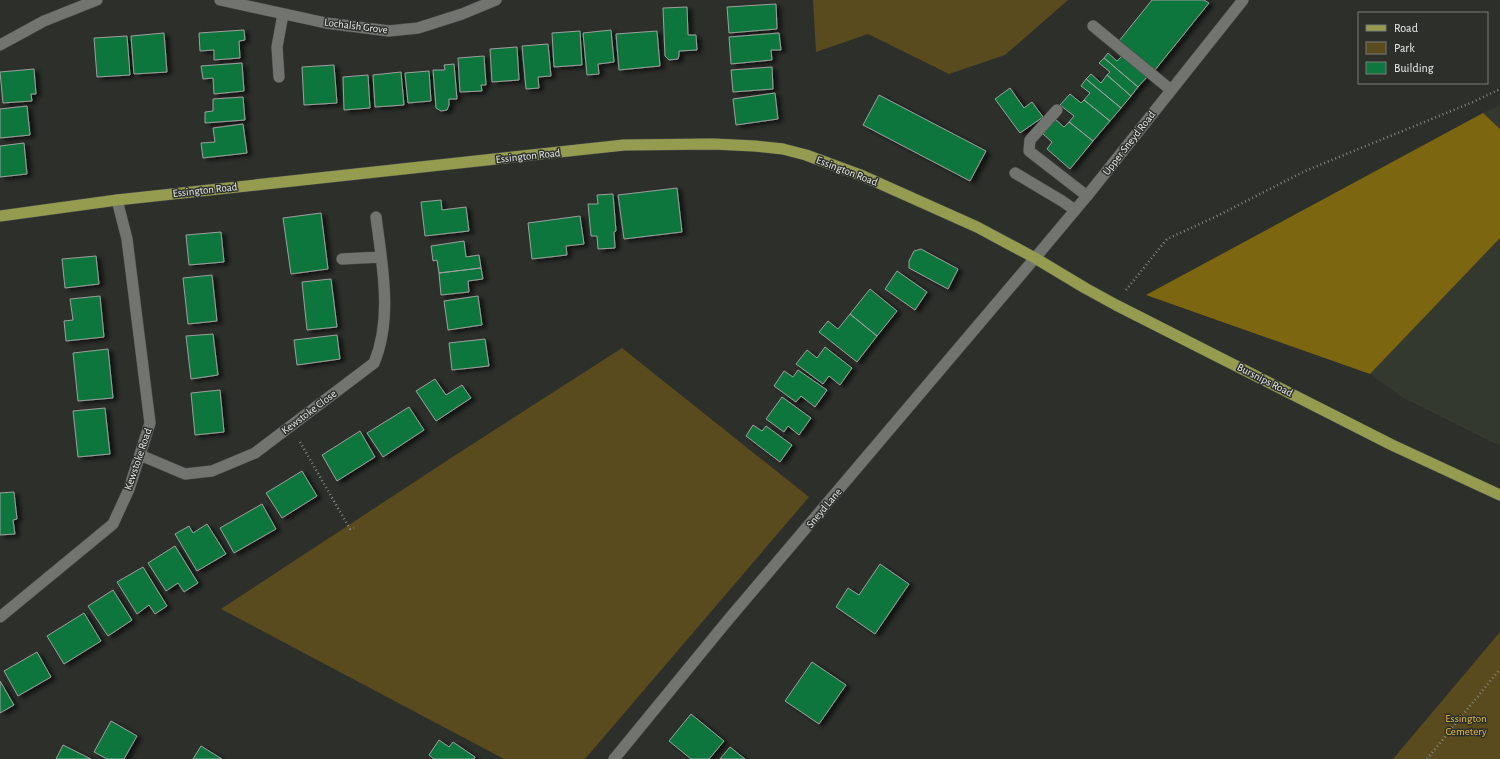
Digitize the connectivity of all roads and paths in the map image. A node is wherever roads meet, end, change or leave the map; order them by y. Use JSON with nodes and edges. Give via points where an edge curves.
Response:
{"nodes":[{"id":1,"x":97,"y":0,"type":"edge"},
{"id":2,"x":220,"y":0,"type":"edge"},
{"id":3,"x":496,"y":0,"type":"edge"},
{"id":4,"x":1243,"y":0,"type":"edge"},
{"id":5,"x":253,"y":4,"type":"edge"},
{"id":6,"x":283,"y":14,"type":"junction"},
{"id":7,"x":1093,"y":26,"type":"dead end"},
{"id":8,"x":0,"y":45,"type":"edge"},
{"id":9,"x":279,"y":77,"type":"dead end"},
{"id":10,"x":1500,"y":89,"type":"edge"},
{"id":11,"x":1171,"y":90,"type":"junction"},
{"id":12,"x":1057,"y":110,"type":"dead end"},
{"id":13,"x":1015,"y":173,"type":"dead end"},
{"id":14,"x":1087,"y":196,"type":"junction"},
{"id":15,"x":117,"y":200,"type":"junction"},
{"id":16,"x":1075,"y":210,"type":"junction"},
{"id":17,"x":0,"y":216,"type":"edge"},
{"id":18,"x":376,"y":217,"type":"dead end"},
{"id":19,"x":381,"y":257,"type":"junction"},
{"id":20,"x":1035,"y":258,"type":"junction"},
{"id":21,"x":342,"y":259,"type":"dead end"},
{"id":22,"x":1116,"y":305,"type":"junction"},
{"id":23,"x":290,"y":426,"type":"junction"},
{"id":24,"x":140,"y":455,"type":"junction"},
{"id":25,"x":1500,"y":495,"type":"edge"},
{"id":26,"x":354,"y":528,"type":"dead end"},
{"id":27,"x":1,"y":615,"type":"edge"},
{"id":28,"x":1500,"y":669,"type":"edge"},
{"id":29,"x":614,"y":759,"type":"edge"},
{"id":30,"x":1427,"y":759,"type":"edge"}],
"edges":[{"from":1,"to":8,"type":"street","via":[[44,22]]},
{"from":2,"to":5,"type":"street","name":"Lochalsh Grove"},
{"from":3,"to":6,"type":"street","name":"Lochalsh Grove","via":[[418,28],[389,31],[326,23]]},
{"from":4,"to":11,"type":"street","name":"Upper Sneyd Road"},
{"from":5,"to":6,"type":"street","name":"Lochalsh Grove"},
{"from":6,"to":9,"type":"street","via":[[277,47]]},
{"from":7,"to":11,"type":"street"},
{"from":10,"to":22,"type":"path","via":[[1305,171],[1167,239]]},
{"from":11,"to":14,"type":"street","name":"Upper Sneyd Road"},
{"from":12,"to":14,"type":"street","via":[[1030,140],[1030,151]]},
{"from":13,"to":16,"type":"street"},
{"from":14,"to":16,"type":"street","name":"Upper Sneyd Road"},
{"from":15,"to":17,"type":"main road","name":"Essington Road"},
{"from":15,"to":20,"type":"main road","name":"Essington Road","via":[[624,145],[755,146],[798,153],[864,176],[977,227]]},
{"from":15,"to":24,"type":"street","name":"Kewstoke Road","via":[[127,239],[150,423]]},
{"from":16,"to":20,"type":"street","name":"Upper Sneyd Road"},
{"from":18,"to":19,"type":"street","name":"Kewstoke Close"},
{"from":19,"to":21,"type":"street"},
{"from":19,"to":23,"type":"street","name":"Kewstoke Close","via":[[385,307],[380,349],[374,363]]},
{"from":20,"to":22,"type":"main road","name":"Bursnips Road"},
{"from":20,"to":29,"type":"street","name":"Sneyd Lane","via":[[728,620]]},
{"from":22,"to":25,"type":"main road","name":"Bursnips Road","via":[[1392,445]]},
{"from":23,"to":24,"type":"street","name":"Kewstoke Close","via":[[255,453],[212,471],[185,474]]},
{"from":23,"to":26,"type":"path","via":[[350,529]]},
{"from":24,"to":27,"type":"street","name":"Kewstoke Road","via":[[129,489],[113,524]]},
{"from":28,"to":30,"type":"path"}]}
